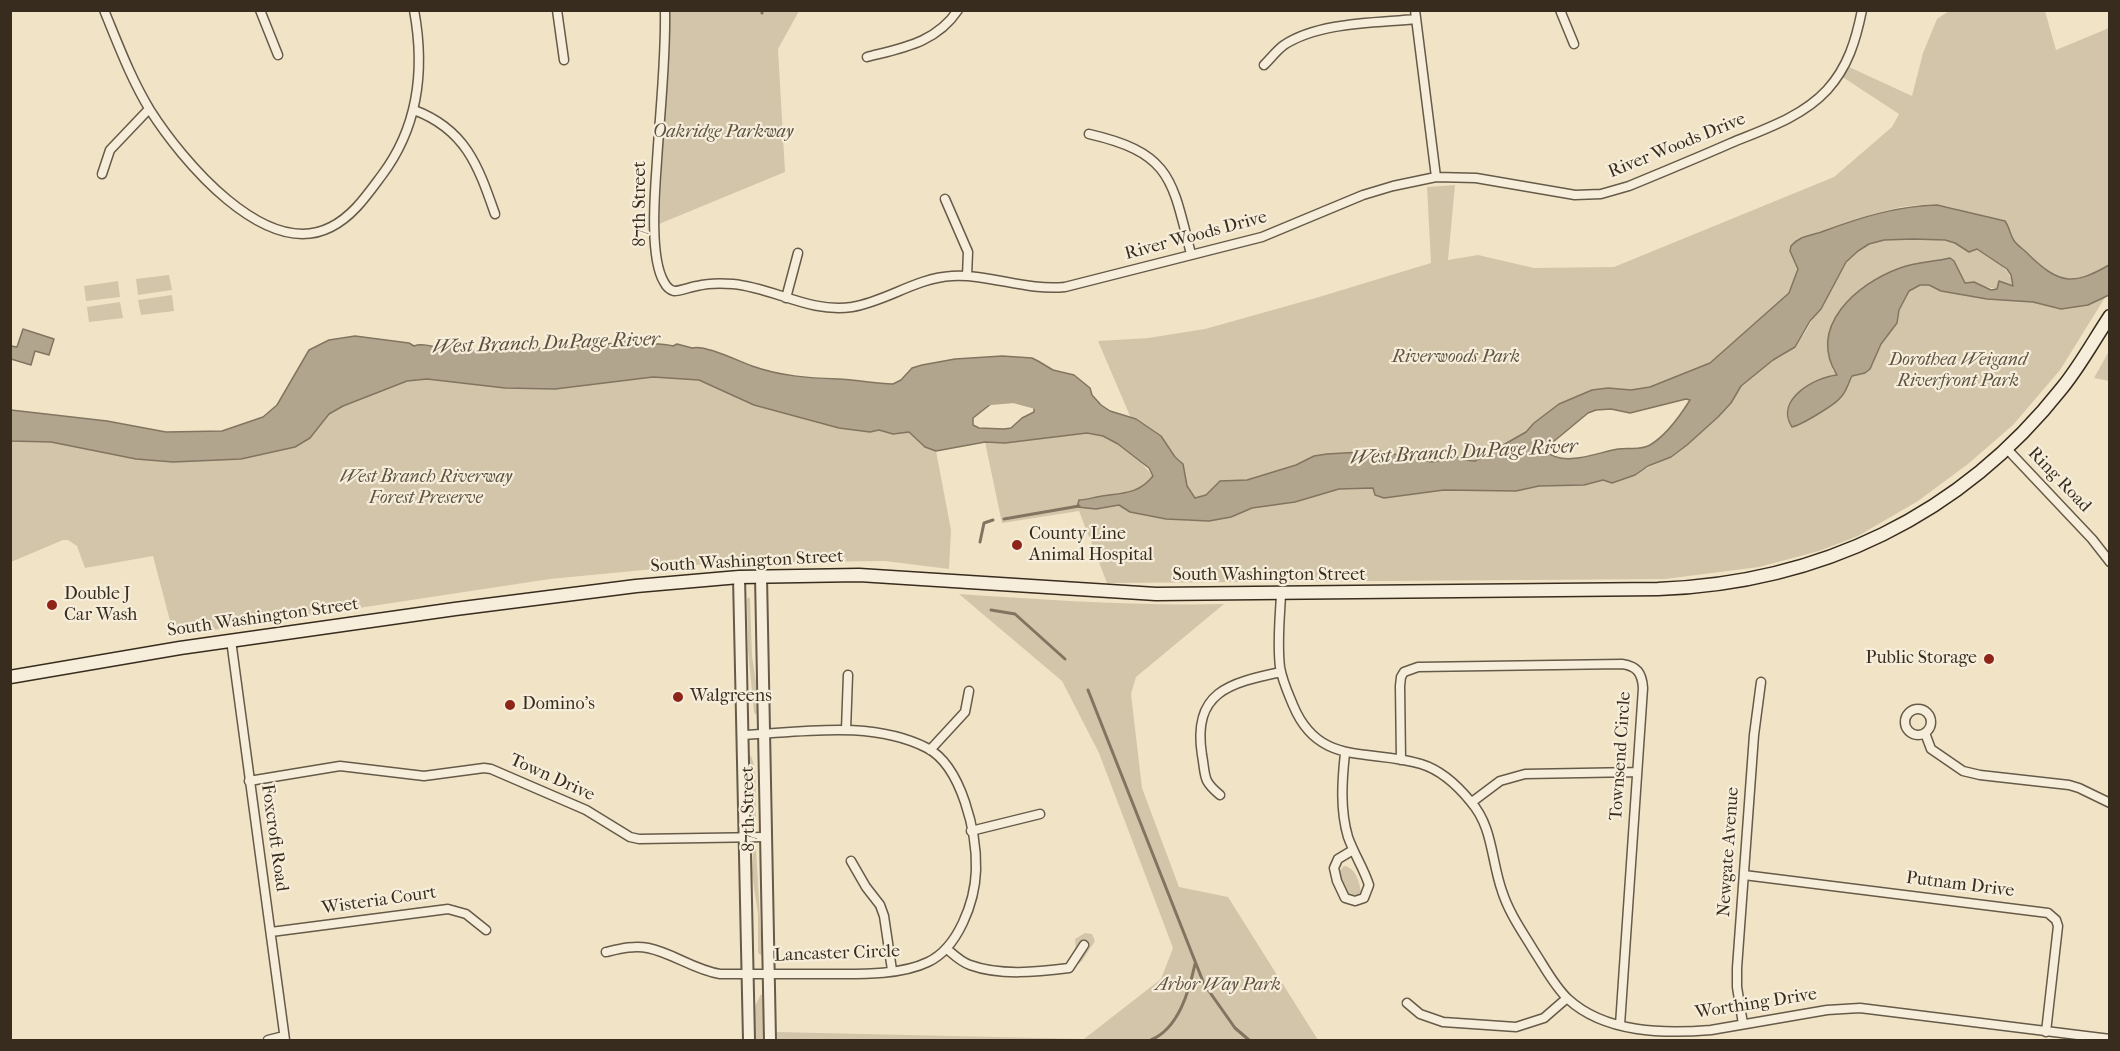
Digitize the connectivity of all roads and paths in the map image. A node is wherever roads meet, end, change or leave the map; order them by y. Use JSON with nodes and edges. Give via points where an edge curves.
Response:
{"nodes":[{"id":1,"x":104,"y":10,"type":"edge"},
{"id":2,"x":260,"y":10,"type":"edge"},
{"id":3,"x":414,"y":10,"type":"edge"},
{"id":4,"x":556,"y":10,"type":"edge"},
{"id":5,"x":665,"y":10,"type":"edge"},
{"id":6,"x":958,"y":10,"type":"edge"},
{"id":7,"x":1560,"y":10,"type":"edge"},
{"id":8,"x":1862,"y":10,"type":"edge"},
{"id":9,"x":1415,"y":15,"type":"edge"},
{"id":10,"x":1574,"y":44,"type":"dead end"},
{"id":11,"x":278,"y":55,"type":"dead end"},
{"id":12,"x":867,"y":57,"type":"dead end"},
{"id":13,"x":564,"y":60,"type":"dead end"},
{"id":14,"x":1264,"y":65,"type":"dead end"},
{"id":15,"x":149,"y":109,"type":"junction"},
{"id":16,"x":414,"y":110,"type":"junction"},
{"id":17,"x":1089,"y":134,"type":"dead end"},
{"id":18,"x":102,"y":174,"type":"dead end"},
{"id":19,"x":1436,"y":177,"type":"junction"},
{"id":20,"x":945,"y":199,"type":"dead end"},
{"id":21,"x":495,"y":213,"type":"dead end"},
{"id":22,"x":798,"y":253,"type":"dead end"},
{"id":23,"x":1191,"y":254,"type":"junction"},
{"id":24,"x":967,"y":276,"type":"junction"},
{"id":25,"x":668,"y":287,"type":"joint"},
{"id":26,"x":786,"y":298,"type":"junction"},
{"id":27,"x":2109,"y":316,"type":"edge"},
{"id":28,"x":2007,"y":449,"type":"junction"},
{"id":29,"x":2109,"y":562,"type":"edge"},
{"id":30,"x":761,"y":576,"type":"junction"},
{"id":31,"x":740,"y":577,"type":"junction"},
{"id":32,"x":1281,"y":594,"type":"junction"},
{"id":33,"x":231,"y":640,"type":"junction"},
{"id":34,"x":1281,"y":672,"type":"junction"},
{"id":35,"x":848,"y":675,"type":"dead end"},
{"id":36,"x":10,"y":677,"type":"edge"},
{"id":37,"x":1761,"y":682,"type":"dead end"},
{"id":38,"x":969,"y":691,"type":"dead end"},
{"id":39,"x":846,"y":730,"type":"junction"},
{"id":40,"x":1925,"y":733,"type":"dead end"},
{"id":41,"x":764,"y":734,"type":"junction"},
{"id":42,"x":744,"y":735,"type":"junction"},
{"id":43,"x":930,"y":750,"type":"junction"},
{"id":44,"x":1345,"y":753,"type":"junction"},
{"id":45,"x":1401,"y":760,"type":"junction"},
{"id":46,"x":1637,"y":772,"type":"junction"},
{"id":47,"x":249,"y":781,"type":"junction"},
{"id":48,"x":1220,"y":795,"type":"dead end"},
{"id":49,"x":1472,"y":802,"type":"junction"},
{"id":50,"x":2109,"y":803,"type":"edge"},
{"id":51,"x":1040,"y":814,"type":"dead end"},
{"id":52,"x":971,"y":831,"type":"junction"},
{"id":53,"x":766,"y":837,"type":"junction"},
{"id":54,"x":745,"y":838,"type":"junction"},
{"id":55,"x":1353,"y":850,"type":"junction"},
{"id":56,"x":851,"y":861,"type":"dead end"},
{"id":57,"x":1744,"y":875,"type":"junction"},
{"id":58,"x":486,"y":930,"type":"dead end"},
{"id":59,"x":271,"y":932,"type":"junction"},
{"id":60,"x":1084,"y":945,"type":"dead end"},
{"id":61,"x":946,"y":949,"type":"junction"},
{"id":62,"x":606,"y":952,"type":"dead end"},
{"id":63,"x":892,"y":970,"type":"junction"},
{"id":64,"x":769,"y":973,"type":"junction"},
{"id":65,"x":748,"y":974,"type":"junction"},
{"id":66,"x":1567,"y":998,"type":"junction"},
{"id":67,"x":1407,"y":1003,"type":"dead end"},
{"id":68,"x":1743,"y":1024,"type":"junction"},
{"id":69,"x":1620,"y":1025,"type":"junction"},
{"id":70,"x":2046,"y":1032,"type":"junction"},
{"id":71,"x":285,"y":1038,"type":"edge"},
{"id":72,"x":2109,"y":1039,"type":"edge"},
{"id":73,"x":268,"y":1041,"type":"edge"},
{"id":74,"x":749,"y":1041,"type":"edge"},
{"id":75,"x":770,"y":1041,"type":"edge"}],
"edges":[{"from":1,"to":15,"type":"street"},
{"from":2,"to":11,"type":"street"},
{"from":3,"to":16,"type":"street","via":[[420,63]]},
{"from":4,"to":13,"type":"street"},
{"from":5,"to":25,"type":"street","name":"87th Street","via":[[654,224],[661,275]]},
{"from":6,"to":12,"type":"street","via":[[930,38]]},
{"from":7,"to":10,"type":"street"},
{"from":8,"to":19,"type":"street","name":"River Woods Drive","via":[[1847,60],[1818,99],[1783,121],[1629,186],[1601,194],[1575,195],[1476,177]]},
{"from":9,"to":14,"type":"street","via":[[1313,32],[1282,47]]},
{"from":9,"to":19,"type":"street"},
{"from":15,"to":16,"type":"street","via":[[200,173],[243,210],[271,228],[295,234],[329,229],[347,217],[392,160]]},
{"from":15,"to":18,"type":"street","via":[[110,150]]},
{"from":16,"to":21,"type":"street","via":[[443,124],[461,140],[471,154]]},
{"from":17,"to":23,"type":"street","via":[[1120,141],[1163,170],[1176,195]]},
{"from":19,"to":23,"type":"street","name":"River Woods Drive","via":[[1378,190],[1276,232]]},
{"from":20,"to":24,"type":"street","via":[[968,252]]},
{"from":22,"to":26,"type":"street"},
{"from":23,"to":24,"type":"street","name":"River Woods Drive","via":[[1051,289]]},
{"from":24,"to":26,"type":"street","name":"River Woods Drive","via":[[935,278],[854,306],[819,307]]},
{"from":25,"to":26,"type":"street","name":"River Woods Drive","via":[[675,291],[730,284]]},
{"from":27,"to":28,"type":"main road","name":"South Washington Street","via":[[2063,386]]},
{"from":28,"to":29,"type":"street","name":"Ring Road","via":[[2092,538]]},
{"from":28,"to":32,"type":"main road","name":"South Washington Street","via":[[1959,489],[1873,540],[1813,564],[1742,581],[1658,589]]},
{"from":30,"to":31,"type":"main road","name":"South Washington Street"},
{"from":30,"to":32,"type":"main road","name":"South Washington Street","via":[[882,576],[1156,594]]},
{"from":30,"to":41,"type":"street","name":"87th Street"},
{"from":31,"to":33,"type":"main road","name":"South Washington Street","via":[[587,592]]},
{"from":31,"to":42,"type":"street","name":"87th Street"},
{"from":32,"to":34,"type":"street","name":"Worthing Drive"},
{"from":33,"to":36,"type":"main road","name":"South Washington Street"},
{"from":33,"to":47,"type":"street","name":"Foxcroft Road"},
{"from":34,"to":44,"type":"street","name":"Worthing Drive","via":[[1304,725],[1315,738]]},
{"from":34,"to":48,"type":"street","via":[[1225,690],[1206,707],[1200,724],[1200,745],[1207,783]]},
{"from":35,"to":39,"type":"street"},
{"from":37,"to":57,"type":"street","name":"Newgate Avenue"},
{"from":38,"to":43,"type":"street","via":[[965,712]]},
{"from":39,"to":41,"type":"street","name":"Lancaster Circle"},
{"from":39,"to":43,"type":"street","name":"Lancaster Circle","via":[[874,732]]},
{"from":40,"to":50,"type":"street","via":[[1931,749],[1963,771],[2068,785]]},
{"from":41,"to":42,"type":"street","name":"Lancaster Circle"},
{"from":41,"to":53,"type":"street","name":"87th Street"},
{"from":42,"to":54,"type":"street","name":"87th Street"},
{"from":43,"to":52,"type":"street","name":"Lancaster Circle","via":[[957,780]]},
{"from":44,"to":45,"type":"street","name":"Worthing Drive"},
{"from":44,"to":55,"type":"street","via":[[1342,808]]},
{"from":45,"to":46,"type":"street","name":"Townsend Circle","via":[[1400,686],[1401,677],[1410,669],[1622,664],[1635,668],[1642,680]]},
{"from":45,"to":49,"type":"street","name":"Worthing Drive","via":[[1422,764],[1442,774]]},
{"from":46,"to":49,"type":"street","via":[[1525,774],[1495,784]]},
{"from":46,"to":69,"type":"street","name":"Townsend Circle"},
{"from":47,"to":54,"type":"street","name":"Town Drive","via":[[340,766],[415,776],[484,768],[586,810],[630,837]]},
{"from":47,"to":59,"type":"street","name":"Foxcroft Road"},
{"from":49,"to":66,"type":"street","name":"Worthing Drive","via":[[1486,825],[1496,874],[1508,906]]},
{"from":51,"to":52,"type":"street"},
{"from":52,"to":61,"type":"street","name":"Lancaster Circle","via":[[974,886],[959,931]]},
{"from":53,"to":54,"type":"street","name":"Town Drive"},
{"from":53,"to":64,"type":"street","name":"87th Street"},
{"from":54,"to":65,"type":"street","name":"87th Street"},
{"from":55,"to":55,"type":"street","via":[[1338,860],[1334,868],[1345,898],[1354,902],[1364,898],[1369,885]]},
{"from":56,"to":63,"type":"street","via":[[884,916]]},
{"from":57,"to":68,"type":"street","name":"Newgate Avenue","via":[[1737,968]]},
{"from":57,"to":70,"type":"street","name":"Putnam Drive","via":[[2048,913],[2058,926]]},
{"from":58,"to":59,"type":"street","name":"Wisteria Court","via":[[466,914],[448,909]]},
{"from":59,"to":71,"type":"street","name":"Foxcroft Road"},
{"from":60,"to":61,"type":"street","via":[[1068,968],[1026,972],[970,965]]},
{"from":61,"to":63,"type":"street","name":"Lancaster Circle","via":[[926,963]]},
{"from":62,"to":65,"type":"street","name":"Lancaster Circle","via":[[647,948],[709,972]]},
{"from":63,"to":64,"type":"street","name":"Lancaster Circle","via":[[861,974]]},
{"from":64,"to":65,"type":"street","name":"Lancaster Circle"},
{"from":64,"to":75,"type":"street","name":"87th Street"},
{"from":65,"to":74,"type":"street","name":"87th Street"},
{"from":66,"to":67,"type":"street","via":[[1544,1018],[1516,1027],[1443,1022],[1420,1014]]},
{"from":66,"to":69,"type":"street","name":"Worthing Drive","via":[[1591,1015]]},
{"from":68,"to":69,"type":"street","name":"Worthing Drive","via":[[1694,1032]]},
{"from":68,"to":70,"type":"street","name":"Worthing Drive","via":[[1860,1008]]},
{"from":70,"to":72,"type":"street","name":"Worthing Drive"},
{"from":71,"to":73,"type":"street"}]}
